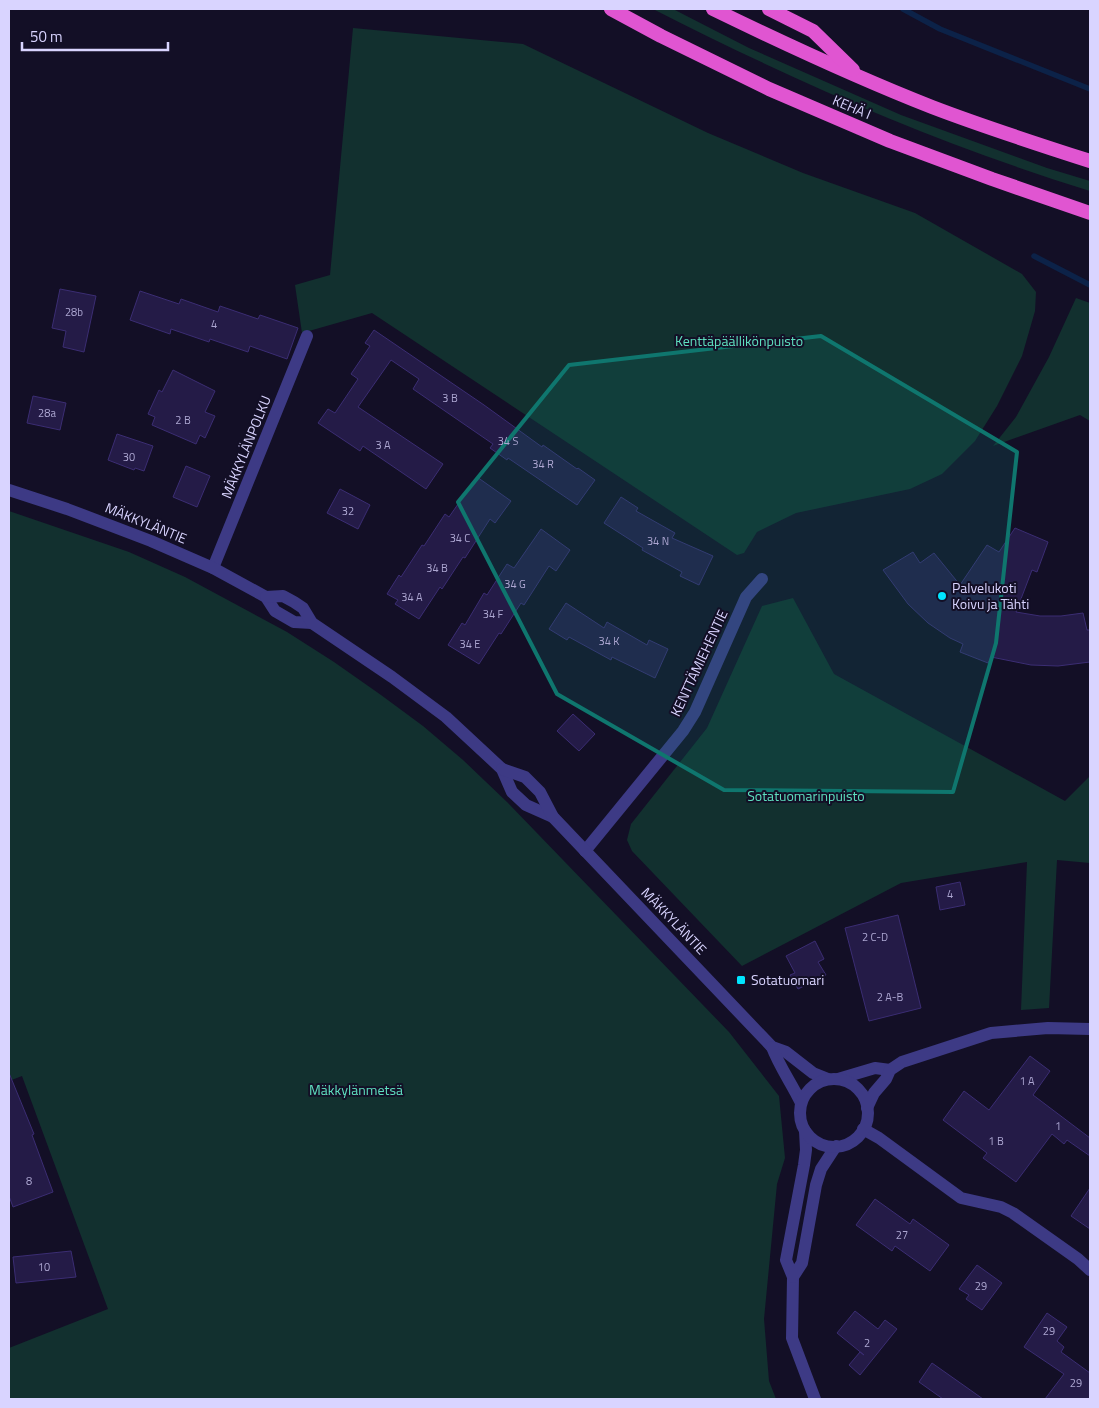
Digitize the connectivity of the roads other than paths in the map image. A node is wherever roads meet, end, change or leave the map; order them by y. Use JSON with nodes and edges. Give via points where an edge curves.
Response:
{"nodes":[{"id":1,"x":612,"y":9,"type":"edge"},
{"id":2,"x":713,"y":9,"type":"edge"},
{"id":3,"x":769,"y":9,"type":"edge"},
{"id":4,"x":861,"y":78,"type":"junction"},
{"id":5,"x":1090,"y":162,"type":"edge"},
{"id":6,"x":1090,"y":213,"type":"edge"},
{"id":7,"x":307,"y":336,"type":"dead end"},
{"id":8,"x":9,"y":490,"type":"edge"},
{"id":9,"x":213,"y":568,"type":"junction"},
{"id":10,"x":762,"y":579,"type":"dead end"},
{"id":11,"x":266,"y":597,"type":"junction"},
{"id":12,"x":312,"y":623,"type":"junction"},
{"id":13,"x":502,"y":770,"type":"junction"},
{"id":14,"x":553,"y":817,"type":"junction"},
{"id":15,"x":585,"y":851,"type":"junction"},
{"id":16,"x":1090,"y":1028,"type":"edge"},
{"id":17,"x":772,"y":1046,"type":"junction"},
{"id":18,"x":890,"y":1070,"type":"junction"},
{"id":19,"x":833,"y":1079,"type":"junction"},
{"id":20,"x":801,"y":1104,"type":"junction"},
{"id":21,"x":867,"y":1108,"type":"junction"},
{"id":22,"x":863,"y":1129,"type":"junction"},
{"id":23,"x":805,"y":1130,"type":"junction"},
{"id":24,"x":836,"y":1146,"type":"junction"},
{"id":25,"x":1090,"y":1270,"type":"edge"},
{"id":26,"x":793,"y":1277,"type":"junction"},
{"id":27,"x":815,"y":1399,"type":"edge"}],
"edges":[{"from":1,"to":6,"type":"highway","name":"KEHÄ I","via":[[769,89],[890,140]]},
{"from":2,"to":4,"type":"highway"},
{"from":3,"to":4,"type":"highway","via":[[813,31]]},
{"from":4,"to":5,"type":"highway","via":[[932,107]]},
{"from":7,"to":9,"type":"street","name":"MÄKKYLÄNPOLKU"},
{"from":8,"to":9,"type":"street","name":"MÄKKYLÄNTIE","via":[[122,528]]},
{"from":9,"to":11,"type":"street","name":"MÄKKYLÄNTIE"},
{"from":10,"to":15,"type":"street","name":"KENTTÄMIEHENTIE","via":[[746,597],[695,712],[683,731]]},
{"from":11,"to":12,"type":"street","name":"MÄKKYLÄNTIE","via":[[275,611],[284,617],[294,622]]},
{"from":11,"to":12,"type":"street","name":"MÄKKYLÄNTIE","via":[[283,596],[294,602],[303,608]]},
{"from":12,"to":13,"type":"street","name":"MÄKKYLÄNTIE","via":[[446,717]]},
{"from":13,"to":14,"type":"street","name":"MÄKKYLÄNTIE","via":[[512,792],[526,805]]},
{"from":13,"to":14,"type":"street","name":"MÄKKYLÄNTIE","via":[[525,777],[540,792]]},
{"from":14,"to":15,"type":"street","name":"MÄKKYLÄNTIE"},
{"from":15,"to":17,"type":"street","name":"MÄKKYLÄNTIE"},
{"from":16,"to":18,"type":"street","via":[[991,1033],[902,1062]]},
{"from":17,"to":19,"type":"street","name":"MÄKKYLÄNTIE","via":[[786,1052],[813,1073]]},
{"from":17,"to":20,"type":"street","name":"MÄKKYLÄNTIE"},
{"from":18,"to":19,"type":"street","via":[[875,1068]]},
{"from":18,"to":21,"type":"street"},
{"from":19,"to":20,"type":"street","via":[[811,1087]]},
{"from":19,"to":21,"type":"street","via":[[846,1082],[860,1092]]},
{"from":20,"to":23,"type":"street","via":[[801,1122]]},
{"from":21,"to":22,"type":"street"},
{"from":22,"to":24,"type":"street","via":[[852,1141]]},
{"from":22,"to":25,"type":"street","via":[[961,1198],[1013,1212]]},
{"from":23,"to":24,"type":"street","via":[[818,1143]]},
{"from":23,"to":26,"type":"street","via":[[804,1165],[786,1260]]},
{"from":24,"to":26,"type":"street","via":[[821,1169],[802,1262]]},
{"from":26,"to":27,"type":"street","via":[[792,1338]]}]}
